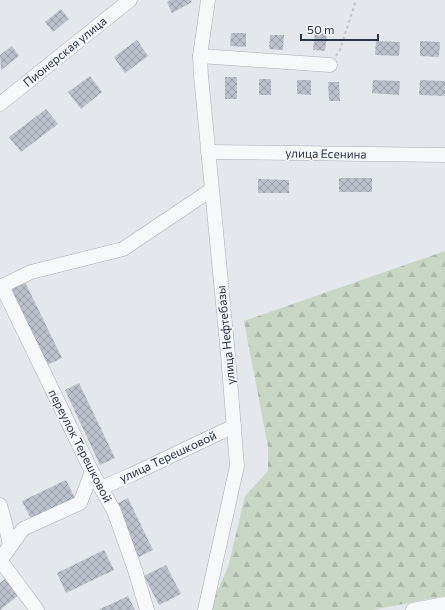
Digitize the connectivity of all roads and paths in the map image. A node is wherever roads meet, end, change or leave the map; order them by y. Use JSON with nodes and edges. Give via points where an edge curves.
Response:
{"nodes":[{"id":1,"x":130,"y":0,"type":"edge"},
{"id":2,"x":208,"y":0,"type":"edge"},
{"id":3,"x":356,"y":0,"type":"edge"},
{"id":4,"x":200,"y":56,"type":"junction"},
{"id":5,"x":330,"y":65,"type":"joint"},
{"id":6,"x":0,"y":104,"type":"edge"},
{"id":7,"x":208,"y":152,"type":"junction"},
{"id":8,"x":445,"y":155,"type":"edge"},
{"id":9,"x":211,"y":190,"type":"junction"},
{"id":10,"x":234,"y":426,"type":"junction"},
{"id":11,"x":92,"y":472,"type":"junction"},
{"id":12,"x":101,"y":488,"type":"junction"},
{"id":13,"x":0,"y":505,"type":"edge"},
{"id":14,"x":0,"y":560,"type":"edge"},
{"id":15,"x":445,"y":604,"type":"edge"},
{"id":16,"x":37,"y":610,"type":"edge"},
{"id":17,"x":147,"y":610,"type":"edge"},
{"id":18,"x":205,"y":610,"type":"edge"},
{"id":19,"x":413,"y":610,"type":"edge"}],
"edges":[{"from":1,"to":6,"type":"street","name":"Пионерская улица"},
{"from":2,"to":4,"type":"street","name":"улица Нефтебазы"},
{"from":3,"to":5,"type":"path","via":[[340,50]]},
{"from":4,"to":5,"type":"street"},
{"from":4,"to":7,"type":"street","name":"улица Нефтебазы"},
{"from":7,"to":8,"type":"street","name":"улица Есенина"},
{"from":7,"to":9,"type":"street","name":"улица Нефтебазы"},
{"from":9,"to":10,"type":"street","name":"улица Нефтебазы"},
{"from":9,"to":11,"type":"street","name":"переулок Терешковой","via":[[124,249],[30,272],[2,286]]},
{"from":10,"to":12,"type":"street","name":"улица Терешковой"},
{"from":10,"to":18,"type":"street","name":"улица Нефтебазы","via":[[237,466]]},
{"from":11,"to":12,"type":"street","name":"переулок Терешковой"},
{"from":11,"to":14,"type":"street","via":[[80,503],[23,529]]},
{"from":12,"to":17,"type":"street","name":"переулок Терешковой","via":[[114,511]]},
{"from":13,"to":14,"type":"street","via":[[10,545]]},
{"from":14,"to":16,"type":"street"},
{"from":15,"to":19,"type":"street"}]}
